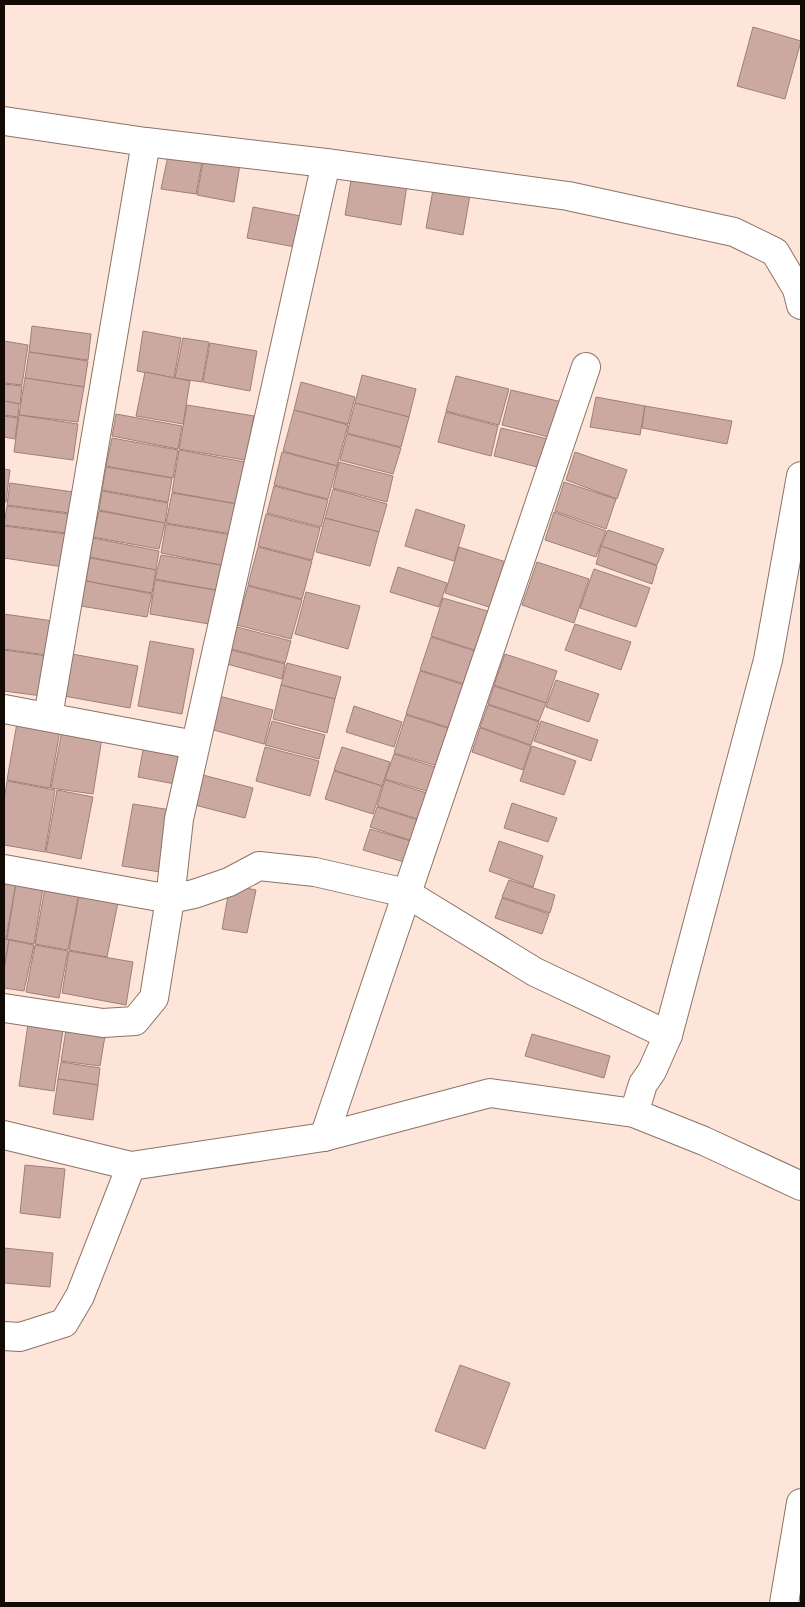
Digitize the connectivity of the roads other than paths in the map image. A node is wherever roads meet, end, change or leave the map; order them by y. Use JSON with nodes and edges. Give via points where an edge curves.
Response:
{"nodes":[{"id":1,"x":4,"y":121,"type":"edge"},
{"id":2,"x":146,"y":142,"type":"junction"},
{"id":3,"x":326,"y":163,"type":"junction"},
{"id":4,"x":801,"y":305,"type":"edge"},
{"id":5,"x":586,"y":366,"type":"dead end"},
{"id":6,"x":801,"y":476,"type":"edge"},
{"id":7,"x":4,"y":709,"type":"edge"},
{"id":8,"x":48,"y":716,"type":"junction"},
{"id":9,"x":195,"y":745,"type":"junction"},
{"id":10,"x":4,"y":869,"type":"edge"},
{"id":11,"x":406,"y":893,"type":"junction"},
{"id":12,"x":170,"y":899,"type":"junction"},
{"id":13,"x":4,"y":1008,"type":"edge"},
{"id":14,"x":668,"y":1035,"type":"junction"},
{"id":15,"x":634,"y":1113,"type":"junction"},
{"id":16,"x":4,"y":1135,"type":"edge"},
{"id":17,"x":324,"y":1137,"type":"junction"},
{"id":18,"x":131,"y":1166,"type":"junction"},
{"id":19,"x":801,"y":1186,"type":"edge"},
{"id":20,"x":4,"y":1336,"type":"edge"},
{"id":21,"x":801,"y":1503,"type":"edge"},
{"id":22,"x":784,"y":1603,"type":"edge"}],
"edges":[{"from":1,"to":2,"type":"street"},
{"from":2,"to":3,"type":"street"},
{"from":2,"to":8,"type":"street"},
{"from":3,"to":4,"type":"street","via":[[568,196],[734,232],[775,252],[797,289]]},
{"from":3,"to":9,"type":"street"},
{"from":5,"to":11,"type":"street"},
{"from":6,"to":14,"type":"street","via":[[768,660]]},
{"from":7,"to":8,"type":"street"},
{"from":8,"to":9,"type":"street"},
{"from":9,"to":12,"type":"street","via":[[179,820]]},
{"from":10,"to":12,"type":"street"},
{"from":11,"to":12,"type":"street","via":[[315,872],[259,866],[229,882]]},
{"from":11,"to":14,"type":"street","via":[[534,972]]},
{"from":11,"to":17,"type":"street"},
{"from":12,"to":13,"type":"street","via":[[154,998],[135,1021],[103,1023]]},
{"from":14,"to":15,"type":"street","via":[[643,1084]]},
{"from":15,"to":17,"type":"street","via":[[490,1093]]},
{"from":15,"to":19,"type":"street"},
{"from":16,"to":18,"type":"street"},
{"from":17,"to":18,"type":"street"},
{"from":18,"to":20,"type":"street","via":[[80,1296],[64,1323],[20,1337]]},
{"from":21,"to":22,"type":"street"}]}
